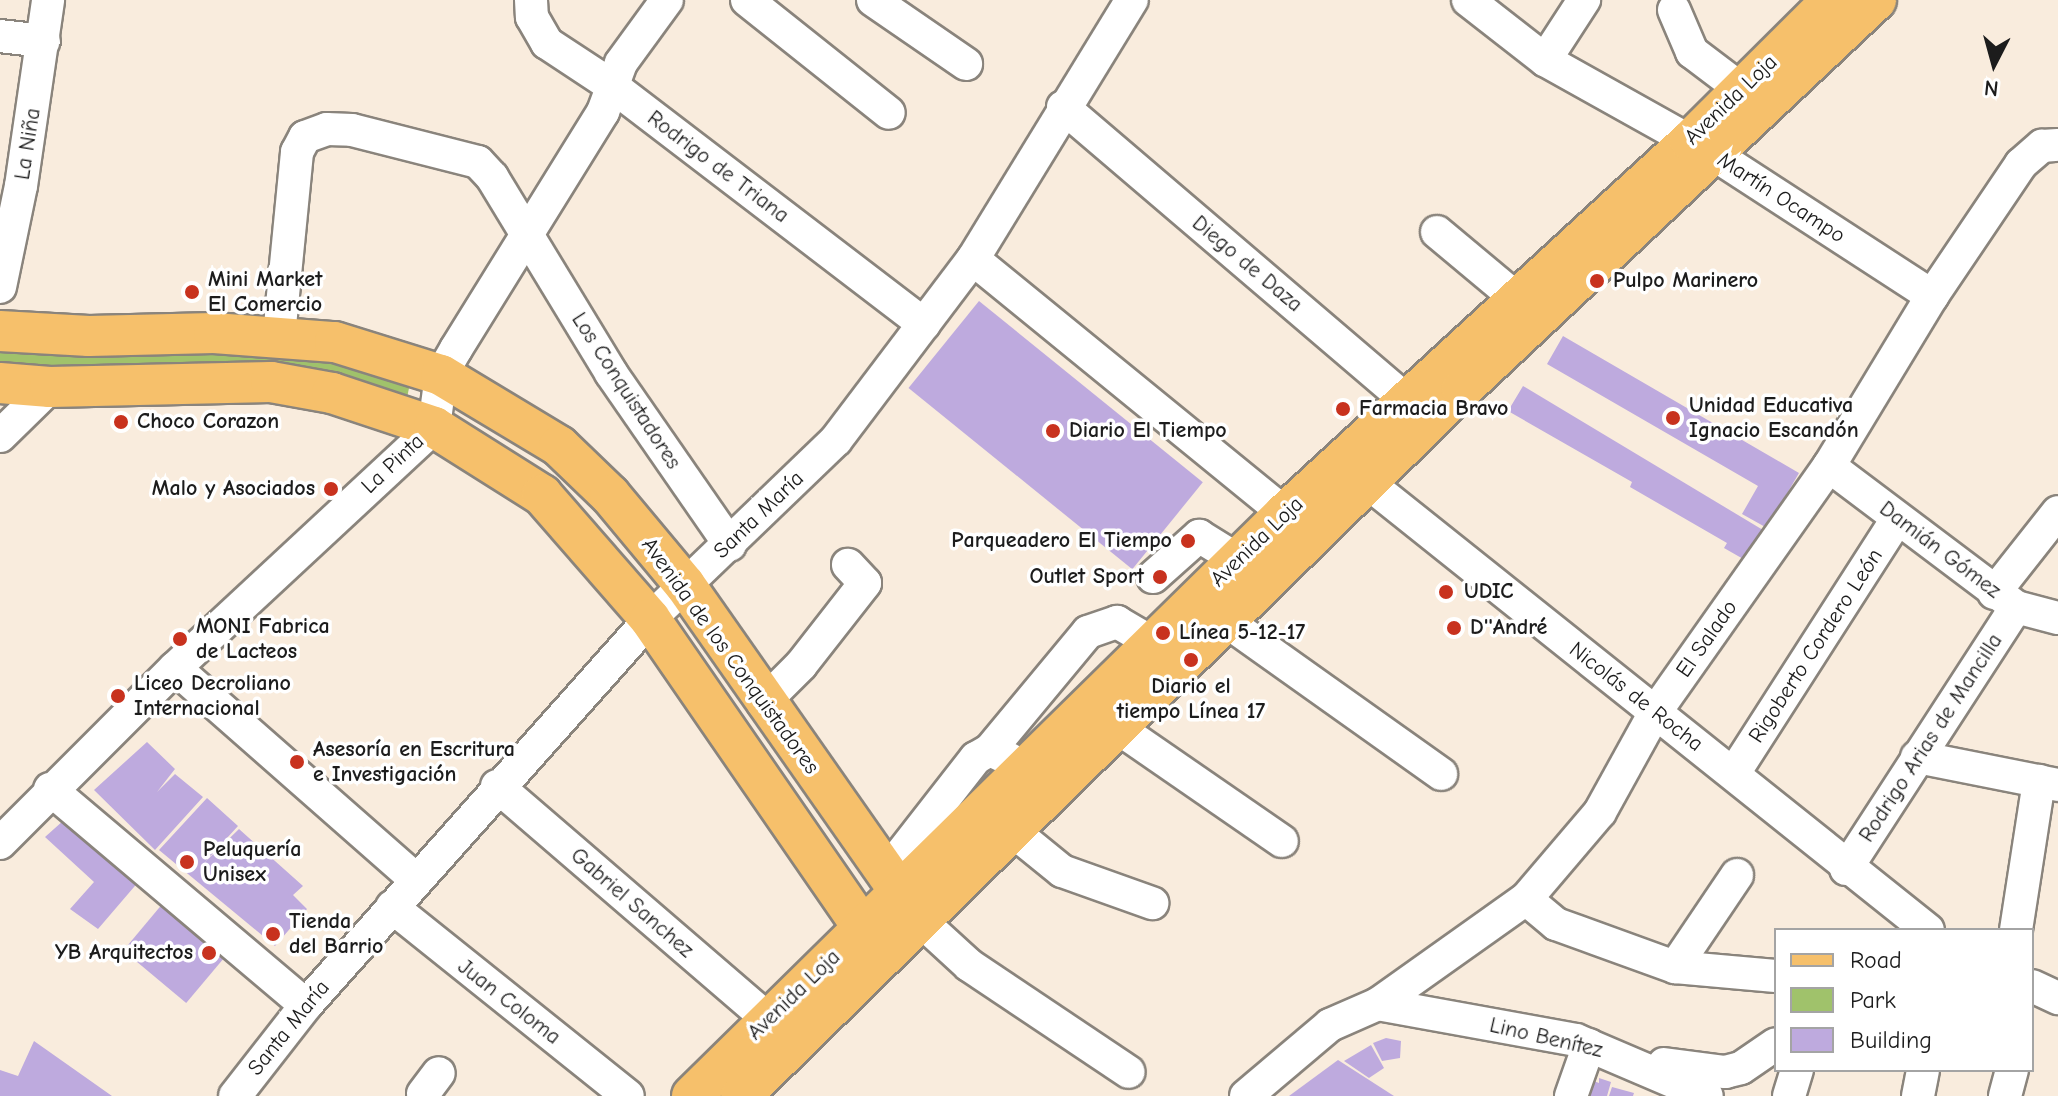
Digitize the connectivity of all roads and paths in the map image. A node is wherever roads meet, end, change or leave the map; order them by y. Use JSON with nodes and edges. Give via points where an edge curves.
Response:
{"nodes":[{"id":1,"x":48,"y":0,"type":"edge"},
{"id":2,"x":531,"y":0,"type":"edge"},
{"id":3,"x":667,"y":0,"type":"edge"},
{"id":4,"x":747,"y":0,"type":"edge"},
{"id":5,"x":873,"y":0,"type":"edge"},
{"id":6,"x":1132,"y":0,"type":"edge"},
{"id":7,"x":1468,"y":0,"type":"edge"},
{"id":8,"x":1584,"y":0,"type":"edge"},
{"id":9,"x":1876,"y":0,"type":"edge"},
{"id":10,"x":1818,"y":5,"type":"edge"},
{"id":11,"x":1674,"y":10,"type":"dead end"},
{"id":12,"x":0,"y":36,"type":"edge"},
{"id":13,"x":44,"y":41,"type":"junction"},
{"id":14,"x":1545,"y":60,"type":"junction"},
{"id":15,"x":966,"y":64,"type":"dead end"},
{"id":16,"x":611,"y":85,"type":"junction"},
{"id":17,"x":1742,"y":90,"type":"junction"},
{"id":18,"x":1063,"y":107,"type":"junction"},
{"id":19,"x":889,"y":113,"type":"dead end"},
{"id":20,"x":2058,"y":145,"type":"edge"},
{"id":21,"x":1703,"y":148,"type":"junction"},
{"id":22,"x":11,"y":184,"type":"edge"},
{"id":23,"x":1437,"y":232,"type":"dead end"},
{"id":24,"x":526,"y":233,"type":"junction"},
{"id":25,"x":973,"y":259,"type":"junction"},
{"id":26,"x":0,"y":287,"type":"edge"},
{"id":27,"x":1932,"y":296,"type":"junction"},
{"id":28,"x":1516,"y":298,"type":"junction"},
{"id":29,"x":924,"y":324,"type":"junction"},
{"id":30,"x":0,"y":331,"type":"edge"},
{"id":31,"x":279,"y":336,"type":"junction"},
{"id":32,"x":441,"y":375,"type":"junction"},
{"id":33,"x":0,"y":383,"type":"edge"},
{"id":34,"x":50,"y":387,"type":"junction"},
{"id":35,"x":1420,"y":411,"type":"junction"},
{"id":36,"x":434,"y":427,"type":"junction"},
{"id":37,"x":0,"y":436,"type":"edge"},
{"id":38,"x":1829,"y":466,"type":"junction"},
{"id":39,"x":1356,"y":473,"type":"junction"},
{"id":40,"x":2058,"y":512,"type":"edge"},
{"id":41,"x":1897,"y":519,"type":"junction"},
{"id":42,"x":1299,"y":525,"type":"junction"},
{"id":43,"x":730,"y":545,"type":"junction"},
{"id":44,"x":1238,"y":560,"type":"junction"},
{"id":45,"x":848,"y":565,"type":"dead end"},
{"id":46,"x":1153,"y":577,"type":"dead end"},
{"id":47,"x":685,"y":585,"type":"junction"},
{"id":48,"x":2005,"y":600,"type":"junction"},
{"id":49,"x":2058,"y":618,"type":"edge"},
{"id":50,"x":650,"y":619,"type":"junction"},
{"id":51,"x":1226,"y":621,"type":"junction"},
{"id":52,"x":1153,"y":643,"type":"junction"},
{"id":53,"x":175,"y":668,"type":"junction"},
{"id":54,"x":763,"y":703,"type":"junction"},
{"id":55,"x":1654,"y":714,"type":"junction"},
{"id":56,"x":1118,"y":728,"type":"junction"},
{"id":57,"x":990,"y":750,"type":"junction"},
{"id":58,"x":1917,"y":757,"type":"junction"},
{"id":59,"x":1024,"y":771,"type":"junction"},
{"id":60,"x":1734,"y":773,"type":"junction"},
{"id":61,"x":1441,"y":774,"type":"dead end"},
{"id":62,"x":2048,"y":783,"type":"edge"},
{"id":63,"x":497,"y":786,"type":"junction"},
{"id":64,"x":50,"y":789,"type":"junction"},
{"id":65,"x":1014,"y":832,"type":"junction"},
{"id":66,"x":1282,"y":841,"type":"dead end"},
{"id":67,"x":0,"y":843,"type":"edge"},
{"id":68,"x":1846,"y":869,"type":"junction"},
{"id":69,"x":1737,"y":875,"type":"dead end"},
{"id":70,"x":416,"y":880,"type":"junction"},
{"id":71,"x":903,"y":896,"type":"junction"},
{"id":72,"x":1526,"y":899,"type":"junction"},
{"id":73,"x":1152,"y":903,"type":"dead end"},
{"id":74,"x":392,"y":907,"type":"junction"},
{"id":75,"x":1918,"y":928,"type":"edge"},
{"id":76,"x":2016,"y":928,"type":"edge"},
{"id":77,"x":874,"y":943,"type":"junction"},
{"id":78,"x":1675,"y":967,"type":"junction"},
{"id":79,"x":1774,"y":976,"type":"edge"},
{"id":80,"x":1378,"y":1004,"type":"junction"},
{"id":81,"x":306,"y":1005,"type":"junction"},
{"id":82,"x":768,"y":1019,"type":"junction"},
{"id":83,"x":1589,"y":1045,"type":"junction"},
{"id":84,"x":1774,"y":1045,"type":"edge"},
{"id":85,"x":1631,"y":1061,"type":"junction"},
{"id":86,"x":1129,"y":1072,"type":"dead end"},
{"id":87,"x":1796,"y":1072,"type":"edge"},
{"id":88,"x":1923,"y":1072,"type":"edge"},
{"id":89,"x":2011,"y":1072,"type":"edge"},
{"id":90,"x":235,"y":1096,"type":"edge"},
{"id":91,"x":628,"y":1096,"type":"edge"},
{"id":92,"x":692,"y":1096,"type":"edge"},
{"id":93,"x":741,"y":1096,"type":"edge"},
{"id":94,"x":1246,"y":1096,"type":"edge"},
{"id":95,"x":1571,"y":1096,"type":"edge"},
{"id":96,"x":1707,"y":1096,"type":"edge"},
{"id":97,"x":1789,"y":1096,"type":"edge"},
{"id":98,"x":1918,"y":1096,"type":"edge"},
{"id":99,"x":2005,"y":1096,"type":"edge"}],
"edges":[{"from":1,"to":13,"type":"street","name":"La Niña"},
{"from":2,"to":16,"type":"street","name":"Rodrigo de Triana","via":[[532,17],[547,43]]},
{"from":3,"to":16,"type":"street","name":"La Pinta"},
{"from":4,"to":19,"type":"street"},
{"from":5,"to":15,"type":"street"},
{"from":6,"to":18,"type":"street","name":"Santa María"},
{"from":7,"to":14,"type":"street","name":"Martín Ocampo"},
{"from":8,"to":14,"type":"street"},
{"from":9,"to":21,"type":"main road","name":"Avenida Loja"},
{"from":10,"to":17,"type":"main road","name":"Avenida Loja"},
{"from":11,"to":17,"type":"street","via":[[1692,52]]},
{"from":12,"to":13,"type":"street"},
{"from":13,"to":22,"type":"street","name":"La Niña"},
{"from":14,"to":21,"type":"street","name":"Martín Ocampo"},
{"from":16,"to":24,"type":"street","name":"La Pinta","via":[[603,112]]},
{"from":16,"to":29,"type":"street","name":"Rodrigo de Triana"},
{"from":17,"to":21,"type":"main road","name":"Avenida Loja"},
{"from":18,"to":25,"type":"street","name":"Santa María"},
{"from":18,"to":35,"type":"street","name":"Diego de Daza"},
{"from":20,"to":27,"type":"street","name":"El Salado","via":[[2042,146],[2021,164]]},
{"from":21,"to":27,"type":"street","name":"Martín Ocampo"},
{"from":21,"to":28,"type":"main road","name":"Avenida Loja"},
{"from":21,"to":35,"type":"main road","name":"Avenida Loja"},
{"from":22,"to":26,"type":"street","name":"La Niña"},
{"from":23,"to":28,"type":"street"},
{"from":24,"to":31,"type":"street","name":"Los Conquistadores","via":[[478,162],[352,130],[327,129],[305,137],[297,152]]},
{"from":24,"to":32,"type":"street","name":"La Pinta"},
{"from":24,"to":43,"type":"street","name":"Los Conquistadores","via":[[611,373]]},
{"from":25,"to":29,"type":"street","name":"Santa María"},
{"from":25,"to":42,"type":"street"},
{"from":27,"to":38,"type":"street","name":"El Salado"},
{"from":28,"to":35,"type":"main road","name":"Avenida Loja"},
{"from":29,"to":43,"type":"street","name":"Santa María","via":[[836,440]]},
{"from":30,"to":31,"type":"main road","name":"Avenida de los Conquistadores"},
{"from":31,"to":32,"type":"main road","name":"Avenida de los Conquistadores","via":[[335,342]]},
{"from":32,"to":36,"type":"street","name":"La Pinta"},
{"from":32,"to":47,"type":"main road","name":"Avenida de los Conquistadores","via":[[559,446],[610,495]]},
{"from":33,"to":34,"type":"main road","name":"Avenida de los Conquistadores"},
{"from":34,"to":36,"type":"main road","name":"Avenida de los Conquistadores","via":[[271,382],[379,405]]},
{"from":34,"to":37,"type":"street"},
{"from":35,"to":39,"type":"main road","name":"Avenida Loja"},
{"from":36,"to":50,"type":"main road","name":"Avenida de los Conquistadores","via":[[542,495]]},
{"from":36,"to":53,"type":"street","name":"La Pinta"},
{"from":38,"to":41,"type":"street","name":"Damián Gómez"},
{"from":38,"to":55,"type":"street","name":"El Salado"},
{"from":39,"to":42,"type":"main road","name":"Avenida Loja"},
{"from":39,"to":55,"type":"street","name":"Nicolás de Rocha"},
{"from":40,"to":48,"type":"street","name":"Rodrigo Arias de Mancilla"},
{"from":41,"to":48,"type":"street","name":"Damián Gómez"},
{"from":41,"to":60,"type":"street","name":"Rigoberto Cordero León"},
{"from":42,"to":44,"type":"main road","name":"Avenida Loja"},
{"from":42,"to":51,"type":"main road","name":"Avenida Loja"},
{"from":43,"to":47,"type":"street","name":"Santa María"},
{"from":44,"to":46,"type":"street","via":[[1199,536]]},
{"from":44,"to":52,"type":"main road","name":"Avenida Loja"},
{"from":45,"to":54,"type":"street","via":[[865,583],[801,665]]},
{"from":47,"to":50,"type":"street","name":"Santa María"},
{"from":47,"to":54,"type":"main road","name":"Avenida de los Conquistadores"},
{"from":48,"to":49,"type":"street","name":"Damián Gómez"},
{"from":48,"to":58,"type":"street","name":"Rodrigo Arias de Mancilla"},
{"from":50,"to":63,"type":"street","name":"Santa María"},
{"from":50,"to":77,"type":"main road","name":"Avenida de los Conquistadores"},
{"from":51,"to":56,"type":"main road","name":"Avenida Loja"},
{"from":51,"to":61,"type":"street"},
{"from":52,"to":57,"type":"street","via":[[1117,622],[1088,632]]},
{"from":52,"to":59,"type":"main road","name":"Avenida Loja"},
{"from":53,"to":64,"type":"street","name":"La Pinta"},
{"from":53,"to":70,"type":"street"},
{"from":54,"to":71,"type":"main road","name":"Avenida de los Conquistadores"},
{"from":55,"to":60,"type":"street","name":"Nicolás de Rocha"},
{"from":55,"to":72,"type":"street","name":"El Salado","via":[[1600,812]]},
{"from":56,"to":65,"type":"main road","name":"Avenida Loja"},
{"from":56,"to":66,"type":"street"},
{"from":57,"to":59,"type":"street"},
{"from":57,"to":71,"type":"street","via":[[976,758]]},
{"from":58,"to":62,"type":"street"},
{"from":58,"to":68,"type":"street","name":"Rodrigo Arias de Mancilla"},
{"from":59,"to":71,"type":"main road","name":"Avenida Loja"},
{"from":60,"to":68,"type":"street","name":"Nicolás de Rocha"},
{"from":62,"to":76,"type":"street"},
{"from":63,"to":70,"type":"street","name":"Santa María"},
{"from":63,"to":82,"type":"street","name":"Gabriel Sanchez"},
{"from":64,"to":67,"type":"street","name":"La Pinta"},
{"from":64,"to":81,"type":"street"},
{"from":65,"to":71,"type":"main road","name":"Avenida Loja"},
{"from":65,"to":73,"type":"street","via":[[1062,871]]},
{"from":68,"to":75,"type":"street","name":"Nicolás de Rocha"},
{"from":69,"to":78,"type":"street"},
{"from":70,"to":74,"type":"street","name":"Santa María"},
{"from":71,"to":77,"type":"main road","name":"Avenida Loja"},
{"from":71,"to":86,"type":"street","via":[[969,965]]},
{"from":72,"to":78,"type":"street","via":[[1556,924]]},
{"from":72,"to":80,"type":"street","name":"El Salado"},
{"from":74,"to":81,"type":"street","name":"Santa María"},
{"from":74,"to":91,"type":"street","name":"Juan Coloma"},
{"from":77,"to":82,"type":"main road","name":"Avenida Loja"},
{"from":77,"to":93,"type":"main road","name":"Avenida Loja"},
{"from":78,"to":79,"type":"street"},
{"from":80,"to":83,"type":"street","name":"Lino Benítez"},
{"from":80,"to":94,"type":"street","name":"El Salado","via":[[1330,1025]]},
{"from":81,"to":90,"type":"street","name":"Santa María"},
{"from":82,"to":92,"type":"main road","name":"Avenida Loja"},
{"from":83,"to":85,"type":"street","name":"Lino Benítez"},
{"from":83,"to":95,"type":"street"},
{"from":84,"to":85,"type":"street","via":[[1741,1068],[1725,1072]]},
{"from":85,"to":96,"type":"street","name":"Lino Benítez"},
{"from":87,"to":97,"type":"street"},
{"from":88,"to":98,"type":"street"},
{"from":89,"to":99,"type":"street"}]}
